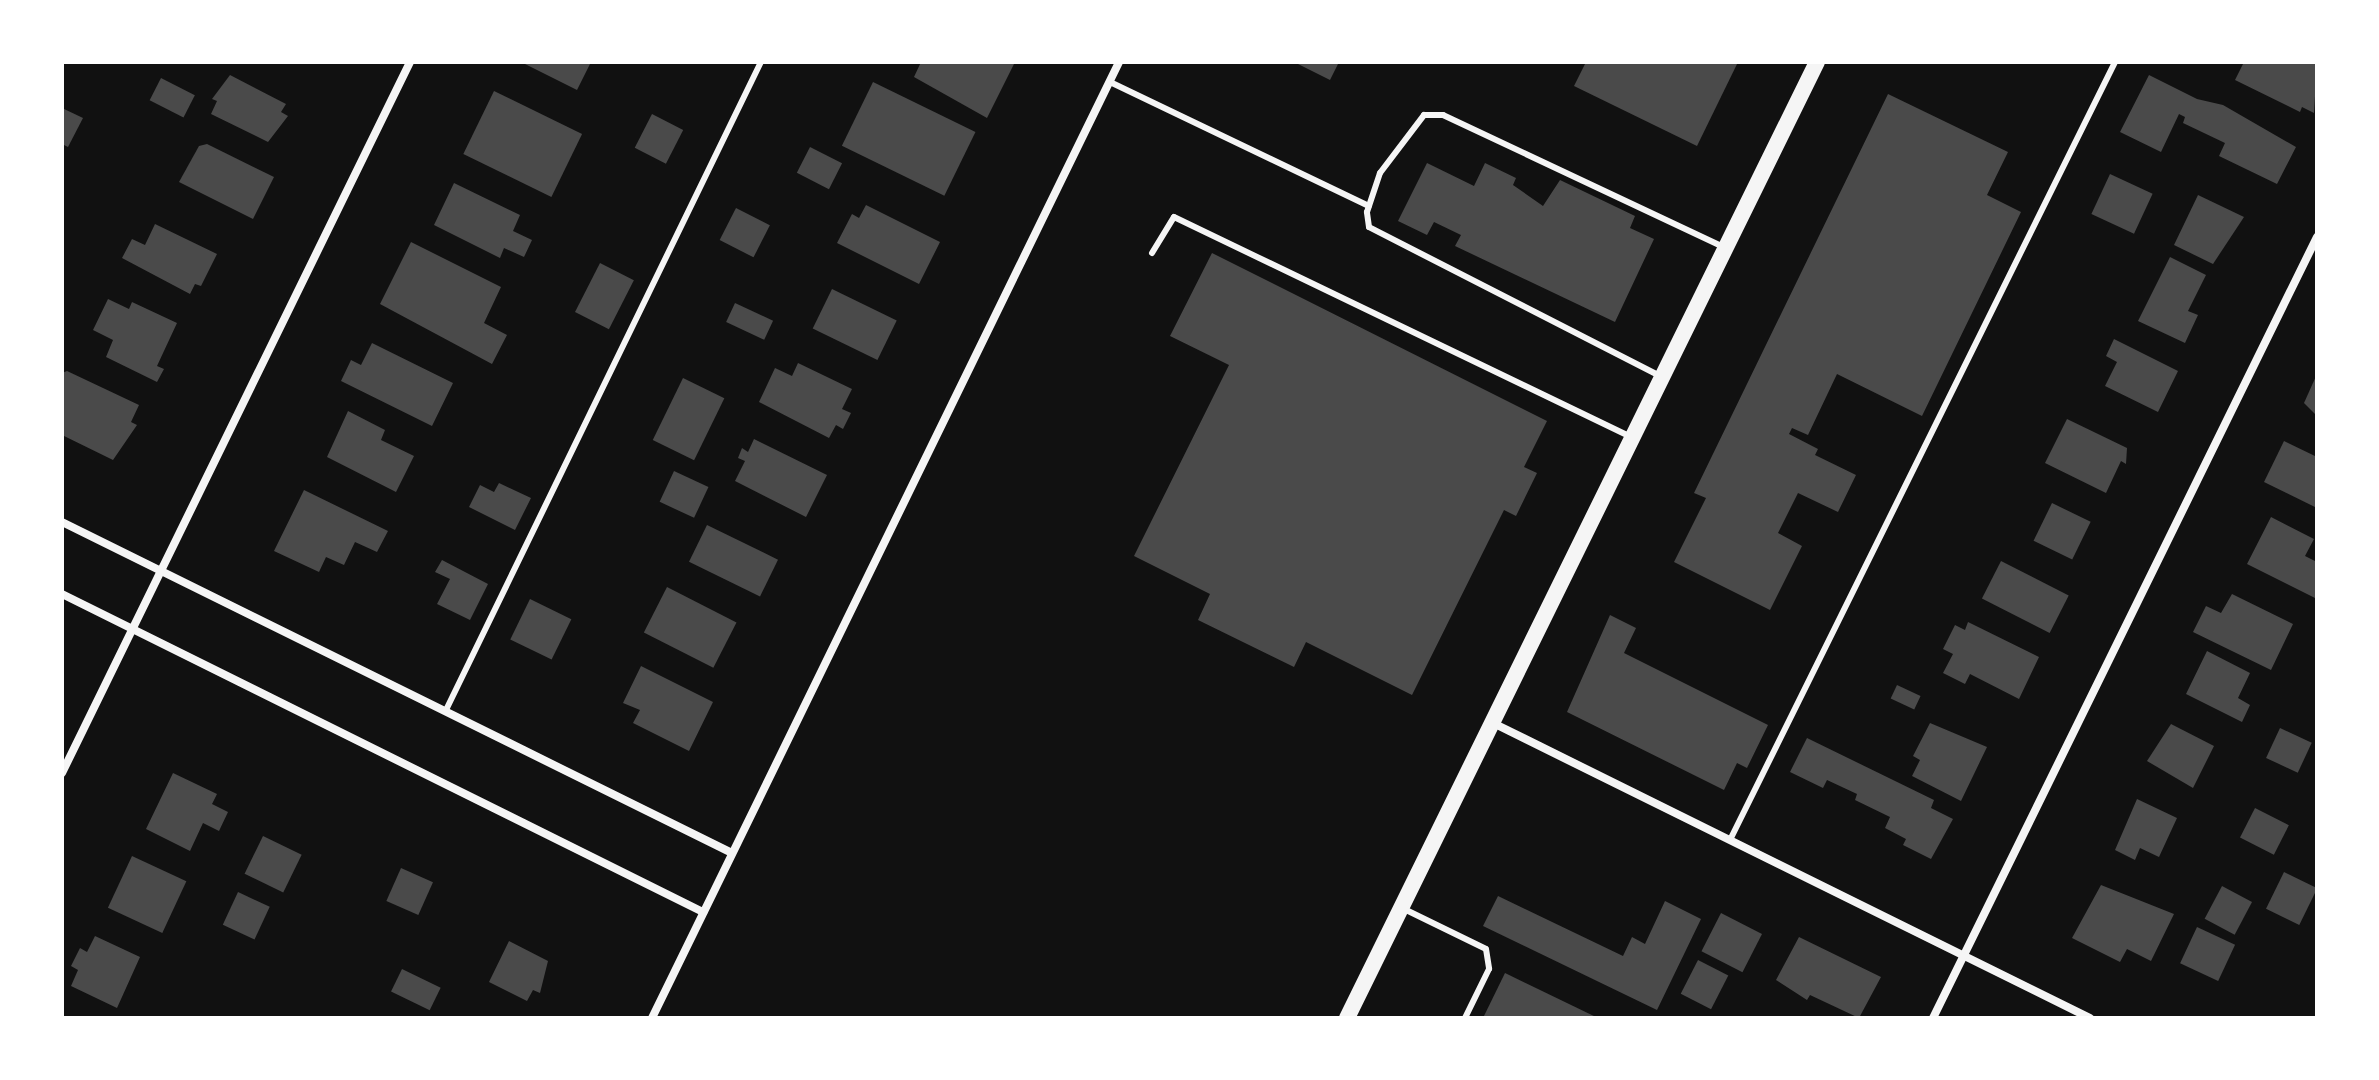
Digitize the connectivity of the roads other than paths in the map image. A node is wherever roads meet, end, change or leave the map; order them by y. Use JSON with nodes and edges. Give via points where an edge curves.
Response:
{"nodes":[{"id":1,"x":410,"y":62,"type":"edge"},
{"id":2,"x":761,"y":62,"type":"edge"},
{"id":3,"x":1119,"y":62,"type":"edge"},
{"id":4,"x":1817,"y":62,"type":"edge"},
{"id":5,"x":2115,"y":62,"type":"edge"},
{"id":6,"x":1110,"y":82,"type":"junction"},
{"id":7,"x":1369,"y":206,"type":"junction"},
{"id":8,"x":2317,"y":237,"type":"edge"},
{"id":9,"x":1726,"y":248,"type":"junction"},
{"id":10,"x":1152,"y":253,"type":"dead end"},
{"id":11,"x":1662,"y":377,"type":"junction"},
{"id":12,"x":1632,"y":438,"type":"junction"},
{"id":13,"x":62,"y":522,"type":"edge"},
{"id":14,"x":161,"y":570,"type":"junction"},
{"id":15,"x":62,"y":594,"type":"edge"},
{"id":16,"x":132,"y":629,"type":"junction"},
{"id":17,"x":446,"y":710,"type":"junction"},
{"id":18,"x":1493,"y":723,"type":"junction"},
{"id":19,"x":62,"y":773,"type":"edge"},
{"id":20,"x":1730,"y":840,"type":"junction"},
{"id":21,"x":732,"y":853,"type":"junction"},
{"id":22,"x":1402,"y":907,"type":"junction"},
{"id":23,"x":703,"y":912,"type":"junction"},
{"id":24,"x":1964,"y":957,"type":"junction"},
{"id":25,"x":652,"y":1018,"type":"edge"},
{"id":26,"x":1347,"y":1018,"type":"edge"},
{"id":27,"x":1465,"y":1018,"type":"edge"},
{"id":28,"x":1933,"y":1018,"type":"edge"},
{"id":29,"x":2090,"y":1018,"type":"edge"}],
"edges":[{"from":1,"to":14,"type":"street"},
{"from":2,"to":17,"type":"lane"},
{"from":3,"to":6,"type":"street"},
{"from":4,"to":9,"type":"main road"},
{"from":5,"to":20,"type":"lane"},
{"from":6,"to":7,"type":"lane"},
{"from":6,"to":21,"type":"street"},
{"from":7,"to":9,"type":"lane","via":[[1380,173],[1402,139],[1424,115],[1443,115]]},
{"from":7,"to":11,"type":"lane","via":[[1369,227]]},
{"from":8,"to":24,"type":"street"},
{"from":9,"to":11,"type":"main road"},
{"from":10,"to":12,"type":"lane","via":[[1174,217]]},
{"from":11,"to":12,"type":"main road"},
{"from":12,"to":18,"type":"main road"},
{"from":13,"to":14,"type":"street"},
{"from":14,"to":16,"type":"street"},
{"from":14,"to":17,"type":"street"},
{"from":15,"to":16,"type":"street"},
{"from":16,"to":19,"type":"street"},
{"from":16,"to":23,"type":"street"},
{"from":17,"to":21,"type":"street"},
{"from":18,"to":20,"type":"street"},
{"from":18,"to":22,"type":"main road"},
{"from":20,"to":24,"type":"street"},
{"from":21,"to":23,"type":"street"},
{"from":22,"to":26,"type":"main road"},
{"from":22,"to":27,"type":"lane","via":[[1486,949],[1489,969]]},
{"from":23,"to":25,"type":"street"},
{"from":24,"to":28,"type":"street"},
{"from":24,"to":29,"type":"street"}]}
